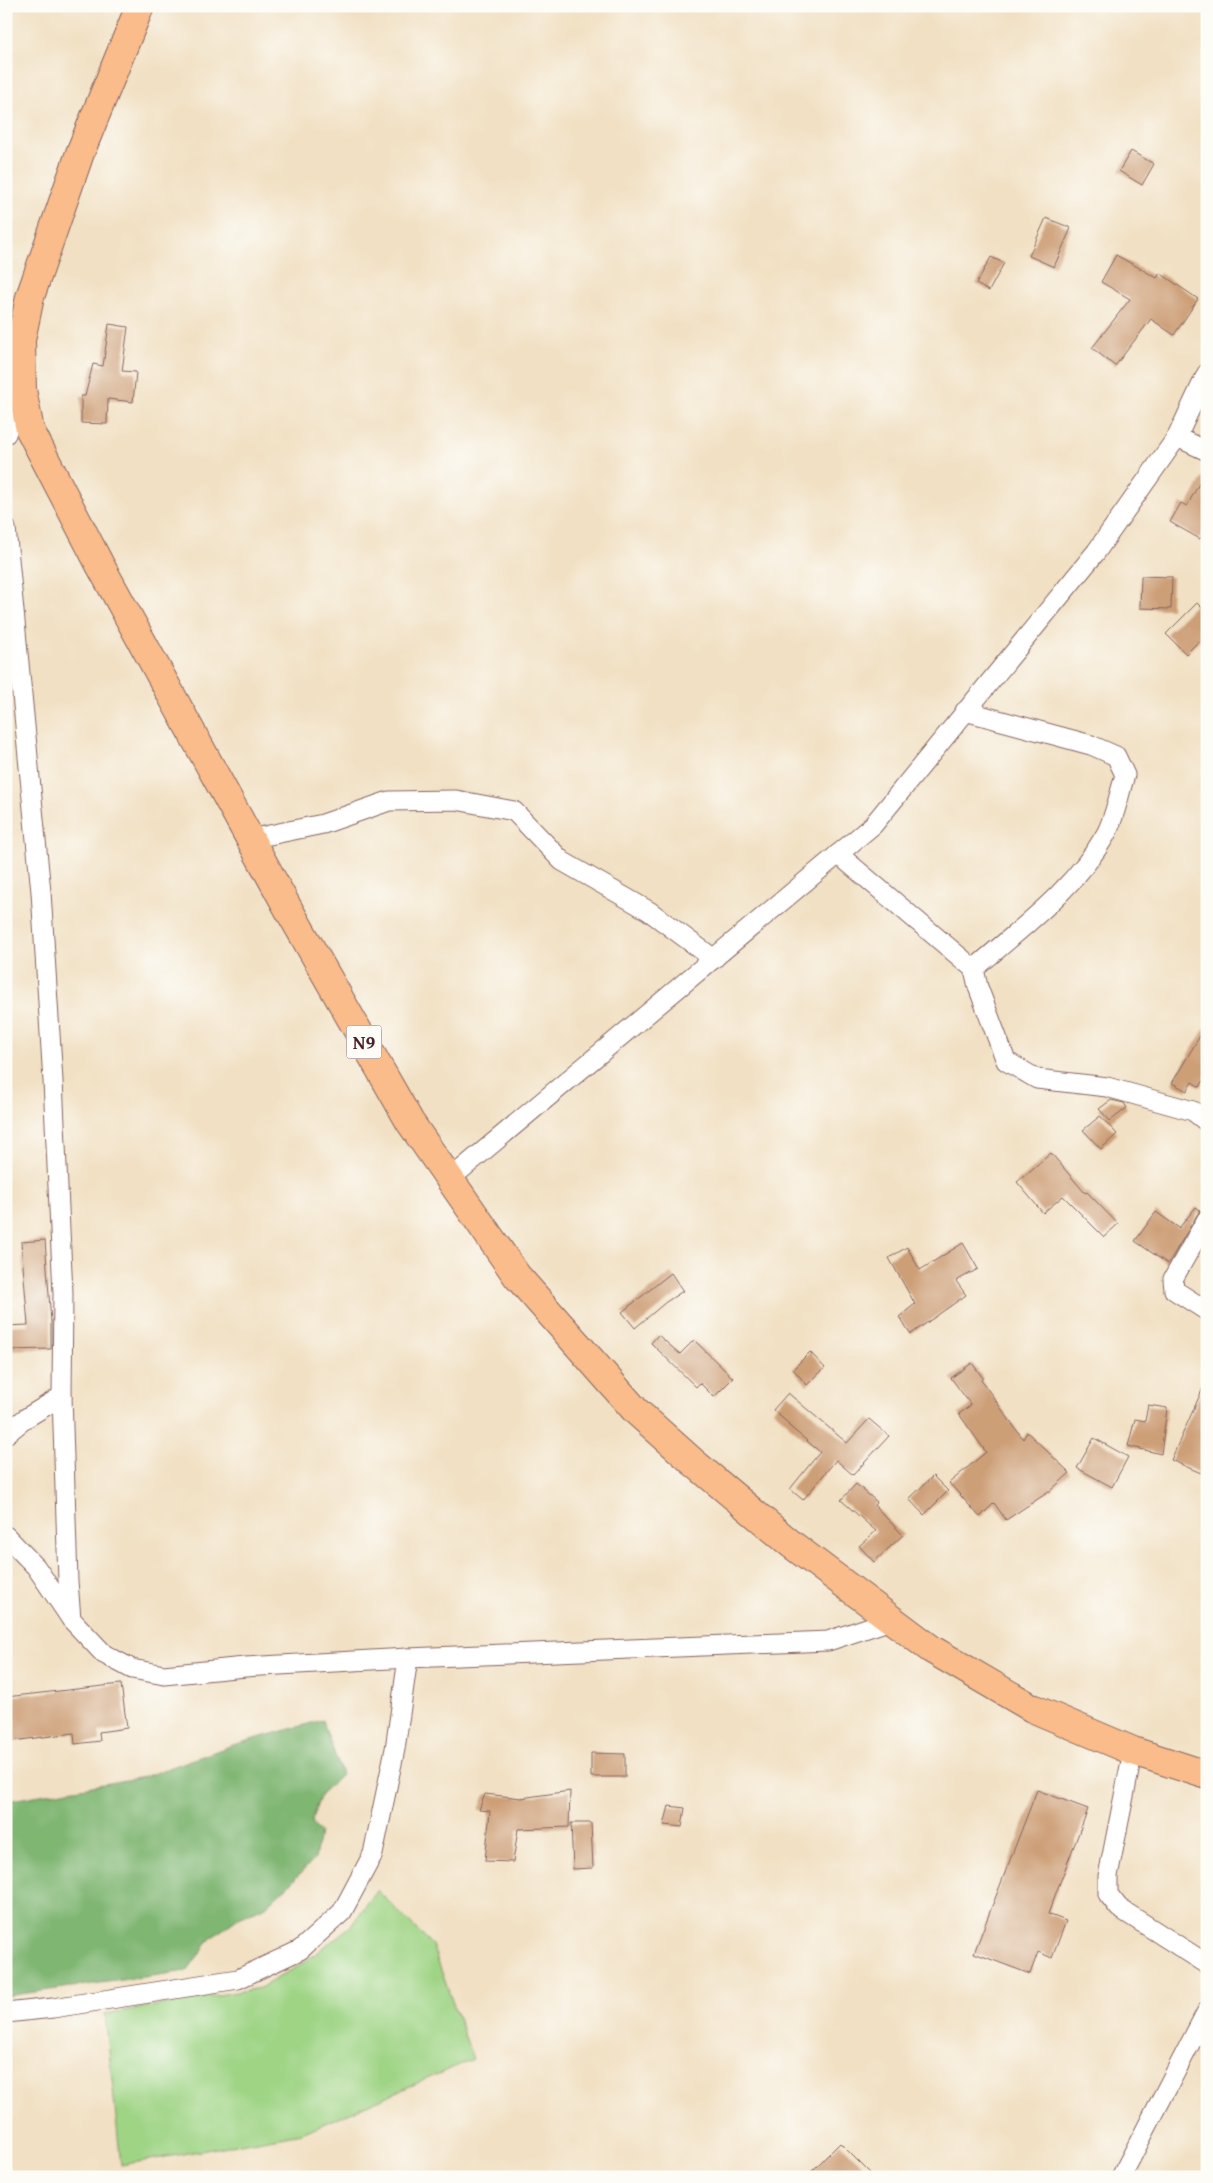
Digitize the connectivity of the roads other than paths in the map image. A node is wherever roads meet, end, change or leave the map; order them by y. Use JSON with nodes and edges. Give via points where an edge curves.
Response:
{"nodes":[{"id":1,"x":140,"y":6,"type":"edge"},
{"id":2,"x":14,"y":341,"type":"edge"},
{"id":3,"x":1207,"y":373,"type":"edge"},
{"id":4,"x":22,"y":390,"type":"junction"},
{"id":5,"x":6,"y":434,"type":"edge"},
{"id":6,"x":1177,"y":437,"type":"junction"},
{"id":7,"x":1207,"y":451,"type":"edge"},
{"id":8,"x":6,"y":528,"type":"edge"},
{"id":9,"x":965,"y":711,"type":"junction"},
{"id":10,"x":250,"y":839,"type":"junction"},
{"id":11,"x":838,"y":854,"type":"junction"},
{"id":12,"x":714,"y":959,"type":"junction"},
{"id":13,"x":974,"y":968,"type":"junction"},
{"id":14,"x":1207,"y":1122,"type":"edge"},
{"id":15,"x":450,"y":1180,"type":"junction"},
{"id":16,"x":1207,"y":1219,"type":"edge"},
{"id":17,"x":1207,"y":1310,"type":"edge"},
{"id":18,"x":62,"y":1396,"type":"junction"},
{"id":19,"x":6,"y":1434,"type":"edge"},
{"id":20,"x":6,"y":1536,"type":"edge"},
{"id":21,"x":71,"y":1619,"type":"junction"},
{"id":22,"x":891,"y":1620,"type":"junction"},
{"id":23,"x":408,"y":1658,"type":"junction"},
{"id":24,"x":1133,"y":1750,"type":"junction"},
{"id":25,"x":1207,"y":1775,"type":"edge"},
{"id":26,"x":1207,"y":1964,"type":"edge"},
{"id":27,"x":1207,"y":2011,"type":"edge"},
{"id":28,"x":6,"y":2013,"type":"edge"},
{"id":29,"x":1121,"y":2177,"type":"edge"}],
"edges":[{"from":1,"to":2,"type":"highway","number":"N9","via":[[80,153]]},
{"from":2,"to":4,"type":"highway","number":"N9"},
{"from":3,"to":6,"type":"street"},
{"from":4,"to":5,"type":"street"},
{"from":4,"to":10,"type":"highway","number":"N9","via":[[30,430]]},
{"from":6,"to":7,"type":"street"},
{"from":6,"to":9,"type":"street","via":[[1096,552]]},
{"from":8,"to":18,"type":"street","via":[[44,942],[63,1293]]},
{"from":9,"to":11,"type":"street","via":[[873,825]]},
{"from":9,"to":13,"type":"street","via":[[1091,745],[1116,756],[1125,775],[1107,832],[1085,866],[1041,911]]},
{"from":10,"to":12,"type":"street","via":[[323,824],[389,801],[456,800],[514,811],[562,861],[649,911]]},
{"from":10,"to":15,"type":"highway","number":"N9","via":[[410,1122]]},
{"from":11,"to":12,"type":"street"},
{"from":11,"to":13,"type":"street"},
{"from":12,"to":15,"type":"street"},
{"from":13,"to":14,"type":"street","via":[[978,988],[1006,1061],[1037,1079],[1107,1087],[1193,1111]]},
{"from":15,"to":22,"type":"highway","number":"N9","via":[[517,1276],[636,1411],[791,1544]]},
{"from":16,"to":17,"type":"street","via":[[1173,1279],[1174,1290]]},
{"from":18,"to":19,"type":"street"},
{"from":18,"to":21,"type":"street"},
{"from":20,"to":21,"type":"street","via":[[36,1567]]},
{"from":21,"to":23,"type":"street","via":[[104,1654],[132,1669],[164,1675]]},
{"from":22,"to":23,"type":"street","via":[[828,1641]]},
{"from":22,"to":24,"type":"highway","number":"N9","via":[[931,1649],[1032,1708]]},
{"from":23,"to":28,"type":"street","via":[[395,1750],[373,1854],[342,1912],[300,1950],[238,1979]]},
{"from":24,"to":25,"type":"highway","number":"N9"},
{"from":24,"to":26,"type":"street","via":[[1108,1876],[1108,1894],[1119,1908]]},
{"from":27,"to":29,"type":"street"}]}
